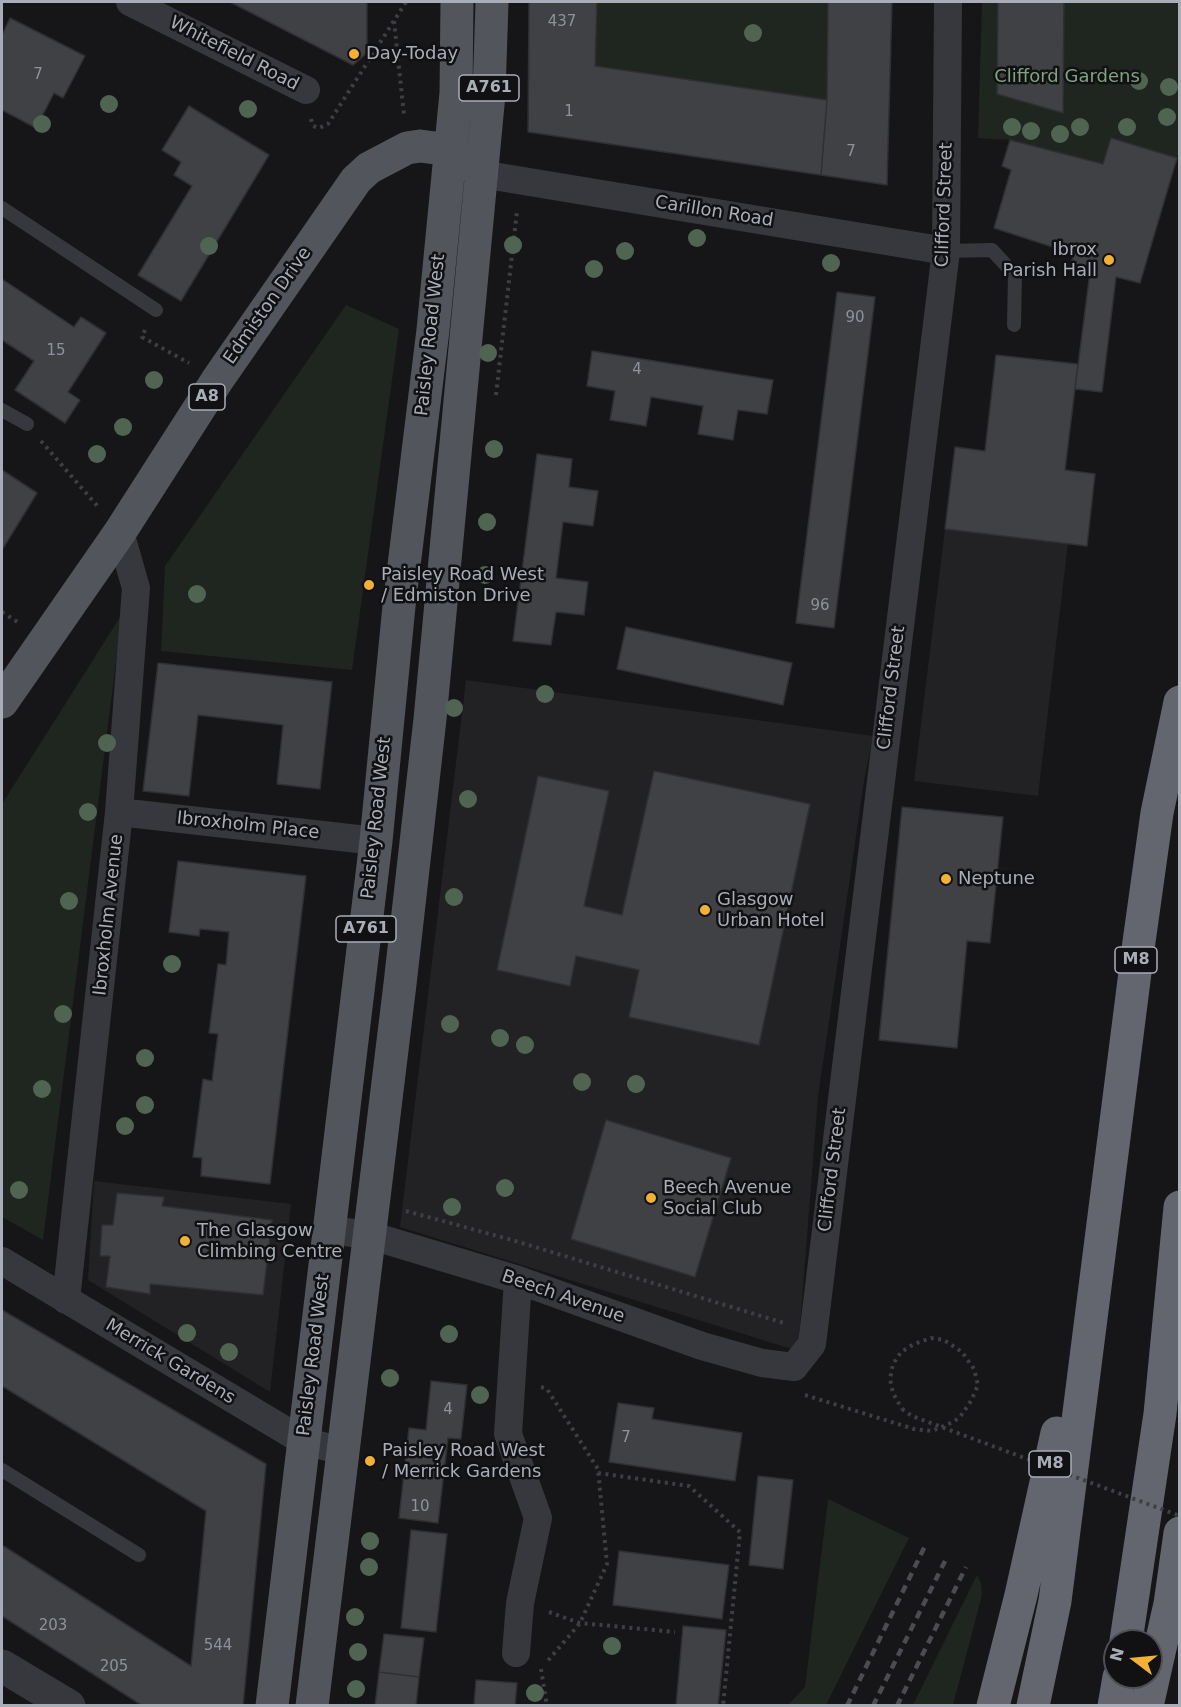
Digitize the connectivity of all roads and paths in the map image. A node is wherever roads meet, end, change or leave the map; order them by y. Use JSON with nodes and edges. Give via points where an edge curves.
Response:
{"nodes":[{"id":1,"x":130,"y":2,"type":"edge"},
{"id":2,"x":406,"y":2,"type":"edge"},
{"id":3,"x":457,"y":2,"type":"edge"},
{"id":4,"x":492,"y":2,"type":"edge"},
{"id":5,"x":948,"y":2,"type":"edge"},
{"id":6,"x":394,"y":20,"type":"junction"},
{"id":7,"x":306,"y":90,"type":"joint"},
{"id":8,"x":407,"y":148,"type":"junction"},
{"id":9,"x":450,"y":150,"type":"junction"},
{"id":10,"x":481,"y":174,"type":"junction"},
{"id":11,"x":2,"y":208,"type":"edge"},
{"id":12,"x":946,"y":250,"type":"junction"},
{"id":13,"x":156,"y":310,"type":"joint"},
{"id":14,"x":1014,"y":325,"type":"dead end"},
{"id":15,"x":218,"y":379,"type":"junction"},
{"id":16,"x":2,"y":410,"type":"edge"},
{"id":17,"x":27,"y":424,"type":"joint"},
{"id":18,"x":120,"y":532,"type":"junction"},
{"id":19,"x":2,"y":702,"type":"edge"},
{"id":20,"x":1179,"y":702,"type":"edge"},
{"id":21,"x":119,"y":812,"type":"junction"},
{"id":22,"x":396,"y":843,"type":"junction"},
{"id":23,"x":1179,"y":1207,"type":"edge"},
{"id":24,"x":399,"y":1209,"type":"dead end"},
{"id":25,"x":1103,"y":1221,"type":"junction"},
{"id":26,"x":330,"y":1230,"type":"junction"},
{"id":27,"x":369,"y":1235,"type":"junction"},
{"id":28,"x":2,"y":1261,"type":"edge"},
{"id":29,"x":518,"y":1280,"type":"junction"},
{"id":30,"x":66,"y":1300,"type":"junction"},
{"id":31,"x":813,"y":1331,"type":"junction"},
{"id":32,"x":512,"y":1379,"type":"junction"},
{"id":33,"x":795,"y":1380,"type":"junction"},
{"id":34,"x":303,"y":1441,"type":"junction"},
{"id":35,"x":343,"y":1451,"type":"junction"},
{"id":36,"x":2,"y":1470,"type":"edge"},
{"id":37,"x":598,"y":1473,"type":"junction"},
{"id":38,"x":1179,"y":1516,"type":"edge"},
{"id":39,"x":1179,"y":1533,"type":"edge"},
{"id":40,"x":139,"y":1555,"type":"dead end"},
{"id":41,"x":580,"y":1623,"type":"junction"},
{"id":42,"x":1128,"y":1629,"type":"edge"},
{"id":43,"x":675,"y":1632,"type":"dead end"},
{"id":44,"x":516,"y":1653,"type":"dead end"},
{"id":45,"x":2,"y":1666,"type":"edge"},
{"id":46,"x":1117,"y":1689,"type":"edge"},
{"id":47,"x":69,"y":1706,"type":"edge"},
{"id":48,"x":272,"y":1706,"type":"edge"},
{"id":49,"x":312,"y":1706,"type":"edge"},
{"id":50,"x":547,"y":1706,"type":"edge"},
{"id":51,"x":723,"y":1706,"type":"edge"},
{"id":52,"x":993,"y":1706,"type":"edge"},
{"id":53,"x":1033,"y":1706,"type":"edge"},
{"id":54,"x":1114,"y":1706,"type":"edge"},
{"id":55,"x":1147,"y":1706,"type":"edge"}],
"edges":[{"from":1,"to":7,"type":"street","name":"Whitefield Road"},
{"from":2,"to":6,"type":"path"},
{"from":3,"to":9,"type":"main road","name":"Paisley Road West","number":"A761","via":[[456,93]]},
{"from":4,"to":10,"type":"main road","name":"Paisley Road West","number":"A761"},
{"from":5,"to":12,"type":"street","name":"Clifford Street"},
{"from":6,"to":7,"type":"path","via":[[325,127],[313,126],[304,99]]},
{"from":6,"to":8,"type":"path"},
{"from":8,"to":9,"type":"main road","name":"Edmiston Drive","number":"A8"},
{"from":8,"to":15,"type":"main road","name":"Edmiston Drive","number":"A8","via":[[369,168],[356,180]]},
{"from":9,"to":10,"type":"main road"},
{"from":9,"to":22,"type":"main road","name":"Paisley Road West","number":"A761","via":[[433,330],[399,606]]},
{"from":10,"to":12,"type":"street","name":"Carillon Road"},
{"from":10,"to":22,"type":"main road","name":"Paisley Road West","number":"A761","via":[[430,719]]},
{"from":11,"to":13,"type":"lane"},
{"from":12,"to":14,"type":"lane","via":[[992,250],[1016,275]]},
{"from":12,"to":31,"type":"street","name":"Clifford Street"},
{"from":13,"to":15,"type":"path","via":[[142,337]]},
{"from":15,"to":18,"type":"main road","name":"Edmiston Drive","number":"A8"},
{"from":16,"to":17,"type":"lane"},
{"from":17,"to":18,"type":"path"},
{"from":18,"to":19,"type":"main road","name":"Edmiston Drive","number":"A8"},
{"from":18,"to":21,"type":"street","name":"Ibroxholm Avenue","via":[[136,588]]},
{"from":20,"to":25,"type":"highway","number":"M8","via":[[1157,813]]},
{"from":21,"to":22,"type":"street","name":"Ibroxholm Place"},
{"from":21,"to":30,"type":"street","name":"Ibroxholm Avenue"},
{"from":22,"to":26,"type":"main road","name":"Paisley Road West","number":"A761"},
{"from":22,"to":27,"type":"main road","name":"Paisley Road West","number":"A761"},
{"from":23,"to":42,"type":"highway","via":[[1160,1414]]},
{"from":24,"to":31,"type":"path"},
{"from":25,"to":52,"type":"highway","number":"M8","via":[[1022,1595]]},
{"from":25,"to":53,"type":"highway","number":"M8","via":[[1055,1601]]},
{"from":26,"to":27,"type":"street","name":"Beech Avenue"},
{"from":26,"to":34,"type":"main road","name":"Paisley Road West","number":"A761"},
{"from":27,"to":29,"type":"street","name":"Beech Avenue"},
{"from":27,"to":35,"type":"main road","name":"Paisley Road West","number":"A761"},
{"from":28,"to":30,"type":"street","name":"Merrick Gardens"},
{"from":29,"to":32,"type":"street"},
{"from":29,"to":33,"type":"street","name":"Beech Avenue","via":[[702,1346],[762,1363]]},
{"from":30,"to":34,"type":"street","name":"Merrick Gardens"},
{"from":31,"to":33,"type":"street","name":"Clifford Street","via":[[812,1344]]},
{"from":32,"to":37,"type":"path","via":[[547,1389]]},
{"from":32,"to":44,"type":"street","via":[[508,1434],[538,1518],[520,1603]]},
{"from":33,"to":38,"type":"path","bridge":true,"via":[[914,1430],[932,1431],[953,1422],[960,1417],[978,1385],[974,1369],[962,1352],[944,1340],[931,1338],[914,1344],[901,1352],[893,1364],[890,1378],[902,1409],[912,1416]]},
{"from":34,"to":35,"type":"street","name":"Merrick Gardens"},
{"from":34,"to":48,"type":"main road","name":"Paisley Road West","number":"A761"},
{"from":35,"to":49,"type":"main road","name":"Paisley Road West","number":"A761"},
{"from":36,"to":40,"type":"lane"},
{"from":37,"to":41,"type":"path","via":[[607,1564]]},
{"from":37,"to":51,"type":"path","via":[[689,1486],[740,1533]]},
{"from":39,"to":55,"type":"highway","via":[[1170,1604]]},
{"from":41,"to":43,"type":"path"},
{"from":41,"to":50,"type":"path","via":[[541,1669]]},
{"from":45,"to":47,"type":"street"},
{"from":46,"to":54,"type":"highway"}]}
